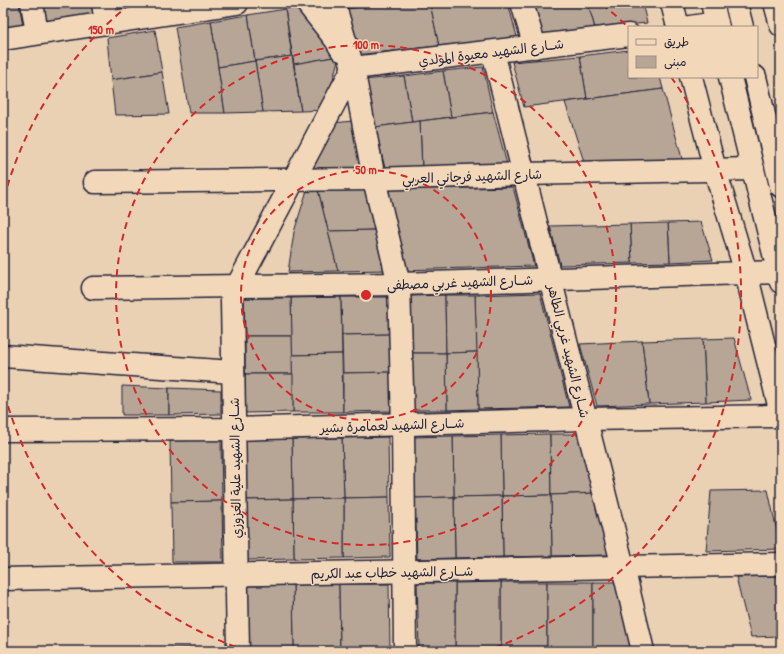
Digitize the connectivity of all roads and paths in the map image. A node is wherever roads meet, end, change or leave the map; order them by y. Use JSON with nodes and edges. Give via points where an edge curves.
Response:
{"nodes":[{"id":1,"x":32,"y":3,"type":"edge"},
{"id":2,"x":237,"y":3,"type":"edge"},
{"id":3,"x":307,"y":3,"type":"edge"},
{"id":4,"x":334,"y":3,"type":"edge"},
{"id":5,"x":522,"y":3,"type":"edge"},
{"id":6,"x":672,"y":3,"type":"edge"},
{"id":7,"x":736,"y":3,"type":"edge"},
{"id":8,"x":775,"y":3,"type":"edge"},
{"id":9,"x":162,"y":8,"type":"edge"},
{"id":10,"x":104,"y":13,"type":"edge"},
{"id":11,"x":715,"y":18,"type":"edge"},
{"id":12,"x":781,"y":25,"type":"edge"},
{"id":13,"x":678,"y":26,"type":"edge"},
{"id":14,"x":693,"y":26,"type":"edge"},
{"id":15,"x":742,"y":26,"type":"edge"},
{"id":16,"x":37,"y":33,"type":"junction"},
{"id":17,"x":628,"y":35,"type":"edge"},
{"id":18,"x":3,"y":39,"type":"edge"},
{"id":19,"x":535,"y":47,"type":"junction"},
{"id":20,"x":493,"y":52,"type":"junction"},
{"id":21,"x":353,"y":68,"type":"junction"},
{"id":22,"x":690,"y":78,"type":"edge"},
{"id":23,"x":730,"y":78,"type":"edge"},
{"id":24,"x":755,"y":78,"type":"edge"},
{"id":25,"x":753,"y":169,"type":"junction"},
{"id":26,"x":714,"y":170,"type":"junction"},
{"id":27,"x":524,"y":174,"type":"junction"},
{"id":28,"x":294,"y":180,"type":"junction"},
{"id":29,"x":374,"y":180,"type":"junction"},
{"id":30,"x":95,"y":182,"type":"dead end"},
{"id":31,"x":781,"y":186,"type":"edge"},
{"id":32,"x":746,"y":273,"type":"junction"},
{"id":33,"x":780,"y":277,"type":"edge"},
{"id":34,"x":550,"y":278,"type":"junction"},
{"id":35,"x":399,"y":284,"type":"junction"},
{"id":36,"x":236,"y":287,"type":"junction"},
{"id":37,"x":94,"y":288,"type":"dead end"},
{"id":38,"x":3,"y":356,"type":"edge"},
{"id":39,"x":233,"y":372,"type":"junction"},
{"id":40,"x":781,"y":414,"type":"edge"},
{"id":41,"x":585,"y":419,"type":"junction"},
{"id":42,"x":403,"y":425,"type":"junction"},
{"id":43,"x":234,"y":429,"type":"junction"},
{"id":44,"x":3,"y":430,"type":"edge"},
{"id":45,"x":781,"y":564,"type":"edge"},
{"id":46,"x":623,"y":567,"type":"junction"},
{"id":47,"x":403,"y":572,"type":"junction"},
{"id":48,"x":237,"y":575,"type":"junction"},
{"id":49,"x":3,"y":579,"type":"edge"},
{"id":50,"x":238,"y":651,"type":"edge"},
{"id":51,"x":405,"y":651,"type":"edge"},
{"id":52,"x":643,"y":651,"type":"edge"}],
"edges":[{"from":1,"to":16,"type":"main road"},
{"from":2,"to":9,"type":"main road"},
{"from":3,"to":21,"type":"main road","via":[[336,40]]},
{"from":4,"to":21,"type":"main road"},
{"from":5,"to":19,"type":"main road"},
{"from":6,"to":13,"type":"main road"},
{"from":7,"to":15,"type":"main road"},
{"from":8,"to":12,"type":"main road"},
{"from":9,"to":10,"type":"main road"},
{"from":10,"to":16,"type":"main road"},
{"from":11,"to":14,"type":"main road"},
{"from":16,"to":18,"type":"main road"},
{"from":17,"to":19,"type":"main road","name":"شــارع الشهيد معيوة المولدي"},
{"from":19,"to":20,"type":"main road","name":"شــارع الشهيد معيوة المولدي"},
{"from":20,"to":21,"type":"main road","name":"شــارع الشهيد معيوة المولدي"},
{"from":20,"to":27,"type":"main road","name":"شــارع الشهيد غربي الطاهر"},
{"from":21,"to":28,"type":"main road","name":"شــارع الشهيد علية العزوزي"},
{"from":21,"to":29,"type":"main road"},
{"from":22,"to":26,"type":"main road"},
{"from":23,"to":25,"type":"main road"},
{"from":24,"to":31,"type":"main road"},
{"from":25,"to":26,"type":"main road","name":"شارع الشهيد فرجاني العربي"},
{"from":25,"to":33,"type":"main road"},
{"from":26,"to":27,"type":"main road","name":"شارع الشهيد فرجاني العربي"},
{"from":26,"to":32,"type":"main road"},
{"from":27,"to":29,"type":"main road","name":"شارع الشهيد فرجاني العربي"},
{"from":27,"to":34,"type":"main road","name":"شــارع الشهيد غربي الطاهر"},
{"from":28,"to":29,"type":"main road","name":"شارع الشهيد فرجاني العربي"},
{"from":28,"to":30,"type":"main road","name":"شارع الشهيد فرجاني العربي"},
{"from":28,"to":36,"type":"main road","name":"شــارع الشهيد علية العزوزي"},
{"from":29,"to":35,"type":"main road"},
{"from":32,"to":33,"type":"main road","name":"شــارع الشهيد غربي مصطفى"},
{"from":32,"to":34,"type":"main road","name":"شــارع الشهيد غربي مصطفى"},
{"from":32,"to":40,"type":"main road"},
{"from":34,"to":35,"type":"main road","name":"شــارع الشهيد غربي مصطفى"},
{"from":34,"to":41,"type":"main road","name":"شــارع الشهيد غربي الطاهر"},
{"from":35,"to":36,"type":"main road","name":"شــارع الشهيد غربي مصطفى"},
{"from":35,"to":42,"type":"main road"},
{"from":36,"to":37,"type":"main road","name":"شــارع الشهيد غربي مصطفى"},
{"from":36,"to":39,"type":"main road","name":"شــارع الشهيد علية العزوزي","via":[[232,300]]},
{"from":38,"to":39,"type":"main road"},
{"from":39,"to":43,"type":"main road","name":"شــارع الشهيد علية العزوزي"},
{"from":40,"to":41,"type":"main road","name":"شــارع الشهيد لعمامرة بشير"},
{"from":41,"to":42,"type":"main road","name":"شــارع الشهيد لعمامرة بشير"},
{"from":41,"to":46,"type":"main road","name":"شــارع الشهيد غربي الطاهر"},
{"from":42,"to":43,"type":"main road","name":"شــارع الشهيد لعمامرة بشير"},
{"from":42,"to":47,"type":"main road"},
{"from":43,"to":44,"type":"main road","name":"شــارع الشهيد لعمامرة بشير"},
{"from":43,"to":48,"type":"main road","name":"شــارع الشهيد علية العزوزي"},
{"from":45,"to":46,"type":"main road","name":"شــارع الشهيد خطاب عبد الكريم"},
{"from":46,"to":47,"type":"main road","name":"شــارع الشهيد خطاب عبد الكريم"},
{"from":46,"to":52,"type":"main road","name":"شــارع الشهيد غربي الطاهر"},
{"from":47,"to":48,"type":"main road","name":"شــارع الشهيد خطاب عبد الكريم"},
{"from":47,"to":51,"type":"main road"},
{"from":48,"to":49,"type":"main road","name":"شــارع الشهيد خطاب عبد الكريم"},
{"from":48,"to":50,"type":"main road","name":"شــارع الشهيد علية العزوزي"}]}
